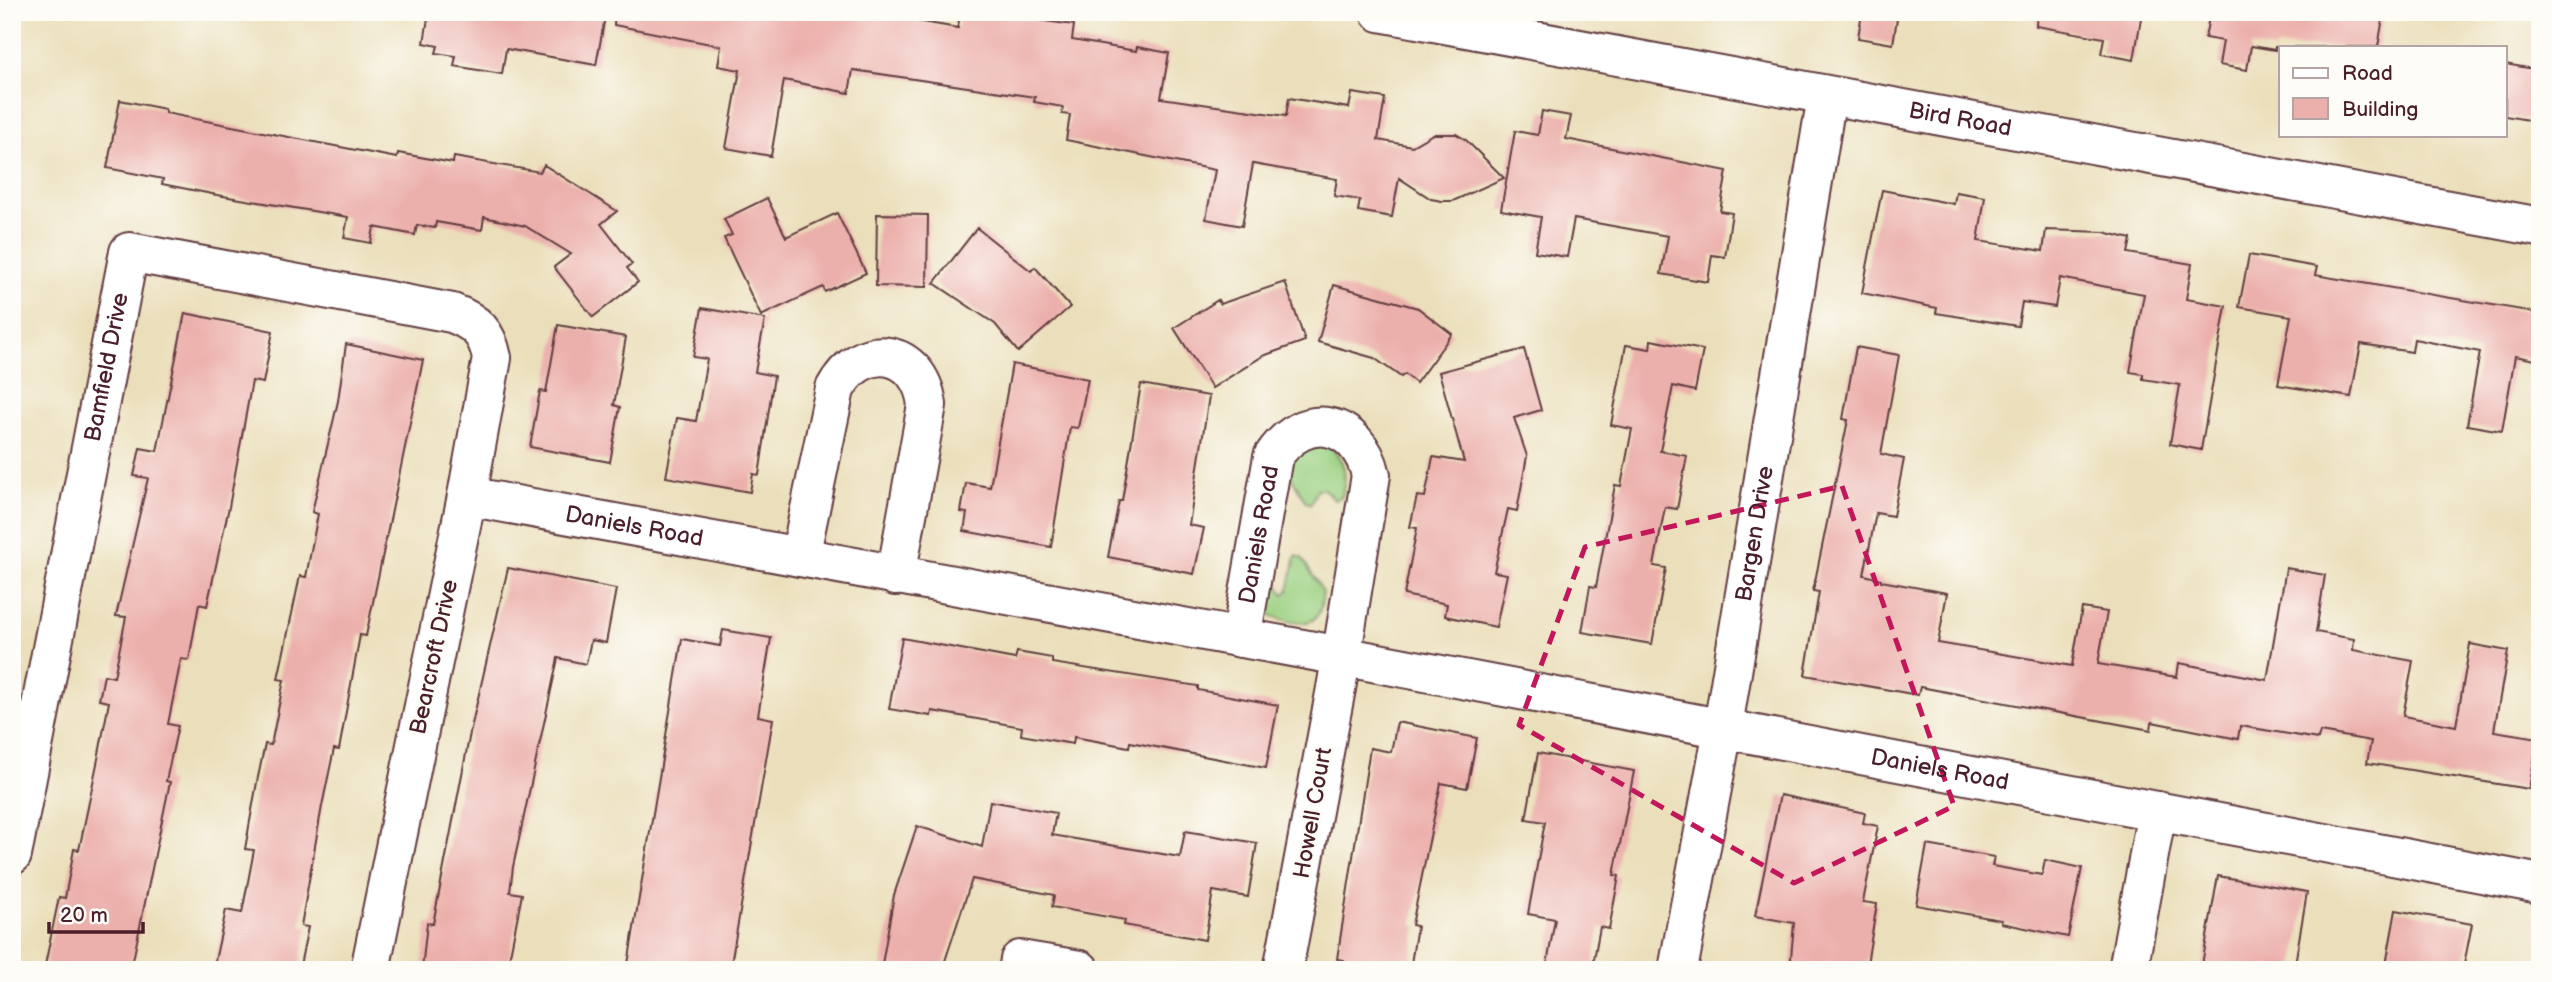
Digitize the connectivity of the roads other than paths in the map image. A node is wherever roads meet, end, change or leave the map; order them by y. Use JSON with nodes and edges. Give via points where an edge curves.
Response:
{"nodes":[{"id":1,"x":1380,"y":12,"type":"edge"},
{"id":2,"x":1827,"y":96,"type":"junction"},
{"id":3,"x":2540,"y":227,"type":"edge"},
{"id":4,"x":489,"y":343,"type":"joint"},
{"id":5,"x":467,"y":496,"type":"junction"},
{"id":6,"x":800,"y":557,"type":"junction"},
{"id":7,"x":896,"y":576,"type":"junction"},
{"id":8,"x":1241,"y":638,"type":"junction"},
{"id":9,"x":1341,"y":656,"type":"junction"},
{"id":10,"x":1722,"y":730,"type":"junction"},
{"id":11,"x":2157,"y":811,"type":"junction"},
{"id":12,"x":12,"y":855,"type":"edge"},
{"id":13,"x":2540,"y":884,"type":"edge"},
{"id":14,"x":370,"y":970,"type":"edge"},
{"id":15,"x":1018,"y":970,"type":"edge"},
{"id":16,"x":1080,"y":970,"type":"edge"},
{"id":17,"x":1283,"y":970,"type":"edge"},
{"id":18,"x":1678,"y":970,"type":"edge"},
{"id":19,"x":2128,"y":970,"type":"edge"}],
"edges":[{"from":1,"to":2,"type":"street","name":"Bird Road"},
{"from":2,"to":3,"type":"street","name":"Bird Road"},
{"from":2,"to":10,"type":"street","name":"Bargen Drive"},
{"from":4,"to":5,"type":"street","name":"Bearcroft Drive","via":[[492,358]]},
{"from":4,"to":12,"type":"street","name":"Bamfield Drive","via":[[473,321],[452,313],[129,252]]},
{"from":5,"to":6,"type":"street","name":"Daniels Road"},
{"from":5,"to":14,"type":"street","name":"Bearcroft Drive"},
{"from":6,"to":7,"type":"street","name":"Daniels Road"},
{"from":6,"to":7,"type":"street","via":[[835,389],[843,373],[857,361],[893,358],[918,375],[927,405]]},
{"from":7,"to":8,"type":"street","name":"Daniels Road"},
{"from":8,"to":9,"type":"street","name":"Daniels Road"},
{"from":8,"to":9,"type":"street","name":"Daniels Road","via":[[1273,457],[1282,442],[1296,432],[1330,427],[1358,444],[1371,475]]},
{"from":9,"to":10,"type":"street","name":"Daniels Road"},
{"from":9,"to":17,"type":"street","name":"Howell Court"},
{"from":10,"to":11,"type":"street","name":"Daniels Road"},
{"from":10,"to":18,"type":"street","name":"Bargen Drive"},
{"from":11,"to":13,"type":"street","name":"Daniels Road"},
{"from":11,"to":19,"type":"street"},
{"from":15,"to":16,"type":"street","via":[[1020,960]]}]}
